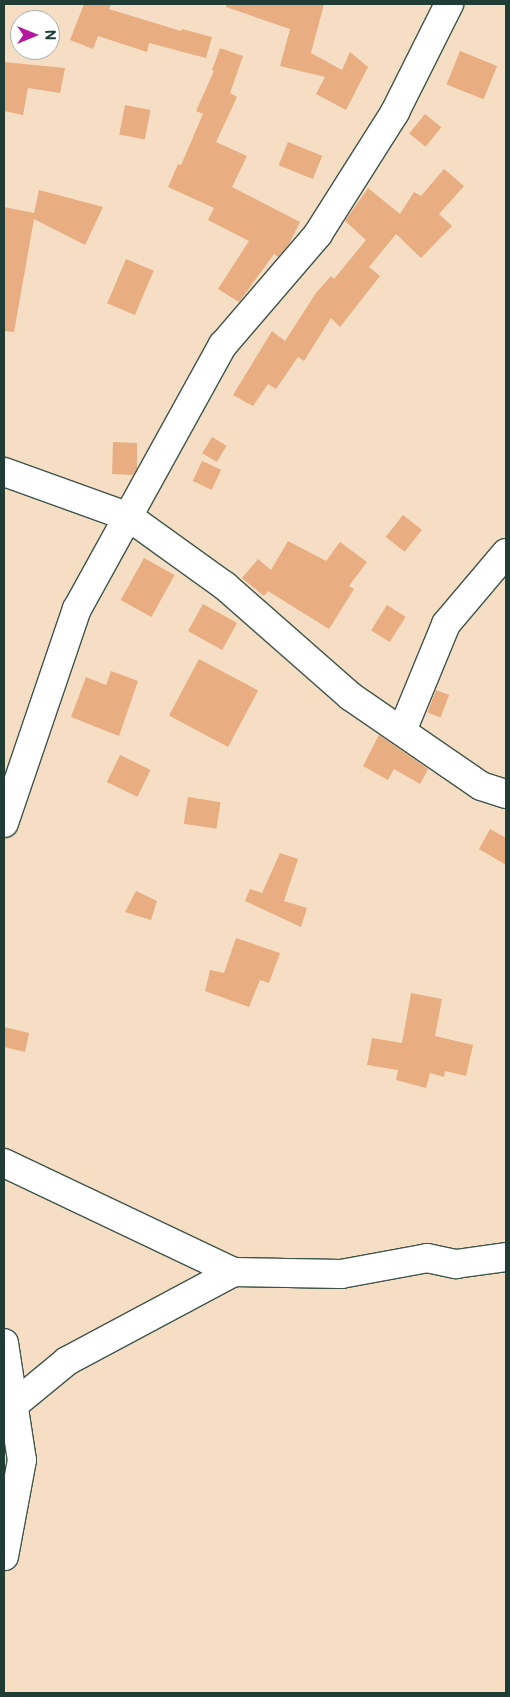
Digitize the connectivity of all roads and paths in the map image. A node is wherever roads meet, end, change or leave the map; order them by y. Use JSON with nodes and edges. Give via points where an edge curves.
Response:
{"nodes":[{"id":1,"x":449,"y":4,"type":"edge"},
{"id":2,"x":4,"y":472,"type":"edge"},
{"id":3,"x":129,"y":517,"type":"junction"},
{"id":4,"x":506,"y":552,"type":"edge"},
{"id":5,"x":402,"y":731,"type":"junction"},
{"id":6,"x":506,"y":794,"type":"edge"},
{"id":7,"x":4,"y":822,"type":"edge"},
{"id":8,"x":4,"y":1163,"type":"edge"},
{"id":9,"x":506,"y":1257,"type":"edge"},
{"id":10,"x":234,"y":1272,"type":"junction"},
{"id":11,"x":4,"y":1343,"type":"edge"},
{"id":12,"x":8,"y":1409,"type":"edge"},
{"id":13,"x":4,"y":1556,"type":"edge"}],
"edges":[{"from":1,"to":3,"type":"street","via":[[395,112],[318,234],[223,345]]},
{"from":2,"to":3,"type":"street"},
{"from":3,"to":5,"type":"street","via":[[225,586],[350,696]]},
{"from":3,"to":7,"type":"street","via":[[77,609]]},
{"from":4,"to":5,"type":"street","via":[[446,624]]},
{"from":5,"to":6,"type":"street","via":[[481,786]]},
{"from":8,"to":10,"type":"street"},
{"from":9,"to":10,"type":"street","via":[[456,1264],[427,1258],[341,1274]]},
{"from":10,"to":12,"type":"street","via":[[67,1360]]},
{"from":11,"to":12,"type":"street"},
{"from":12,"to":13,"type":"street","via":[[22,1460]]}]}
